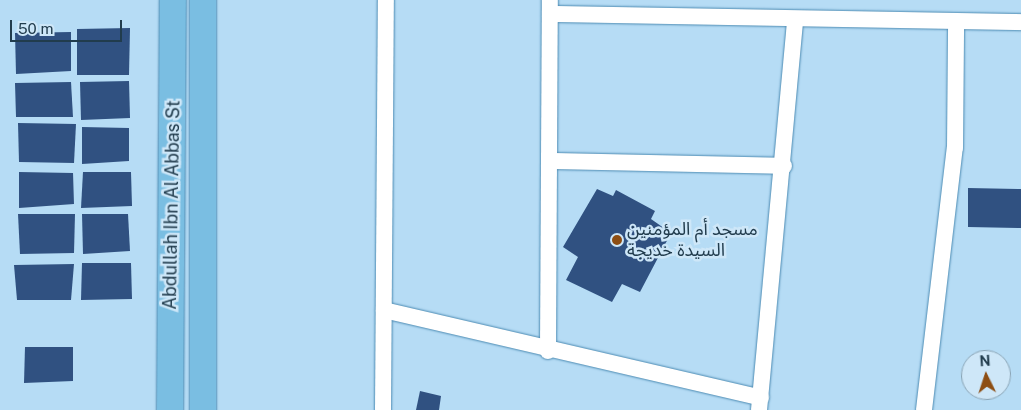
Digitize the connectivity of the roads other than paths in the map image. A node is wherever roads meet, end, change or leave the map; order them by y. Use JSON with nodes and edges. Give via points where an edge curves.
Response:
{"nodes":[{"id":1,"x":174,"y":0,"type":"edge"},
{"id":2,"x":203,"y":0,"type":"edge"},
{"id":3,"x":386,"y":0,"type":"edge"},
{"id":4,"x":550,"y":7,"type":"edge"},
{"id":5,"x":795,"y":20,"type":"junction"},
{"id":6,"x":1021,"y":22,"type":"edge"},
{"id":7,"x":956,"y":23,"type":"junction"},
{"id":8,"x":550,"y":161,"type":"junction"},
{"id":9,"x":784,"y":166,"type":"junction"},
{"id":10,"x":384,"y":310,"type":"junction"},
{"id":11,"x":548,"y":352,"type":"junction"},
{"id":12,"x":760,"y":404,"type":"edge"},
{"id":13,"x":170,"y":410,"type":"edge"},
{"id":14,"x":203,"y":410,"type":"edge"},
{"id":15,"x":383,"y":410,"type":"edge"},
{"id":16,"x":924,"y":410,"type":"edge"}],
"edges":[{"from":1,"to":13,"type":"main road","name":"Abdullah Ibn Al Abbas St"},
{"from":2,"to":14,"type":"main road","name":"Abdullah Ibn Al Abbas St"},
{"from":3,"to":10,"type":"street"},
{"from":4,"to":5,"type":"street"},
{"from":4,"to":8,"type":"street"},
{"from":5,"to":7,"type":"street"},
{"from":5,"to":9,"type":"street"},
{"from":6,"to":7,"type":"street"},
{"from":7,"to":16,"type":"street","via":[[955,148]]},
{"from":8,"to":9,"type":"street"},
{"from":8,"to":11,"type":"street"},
{"from":9,"to":12,"type":"street"},
{"from":10,"to":11,"type":"street"},
{"from":10,"to":15,"type":"street"},
{"from":11,"to":12,"type":"street"}]}
